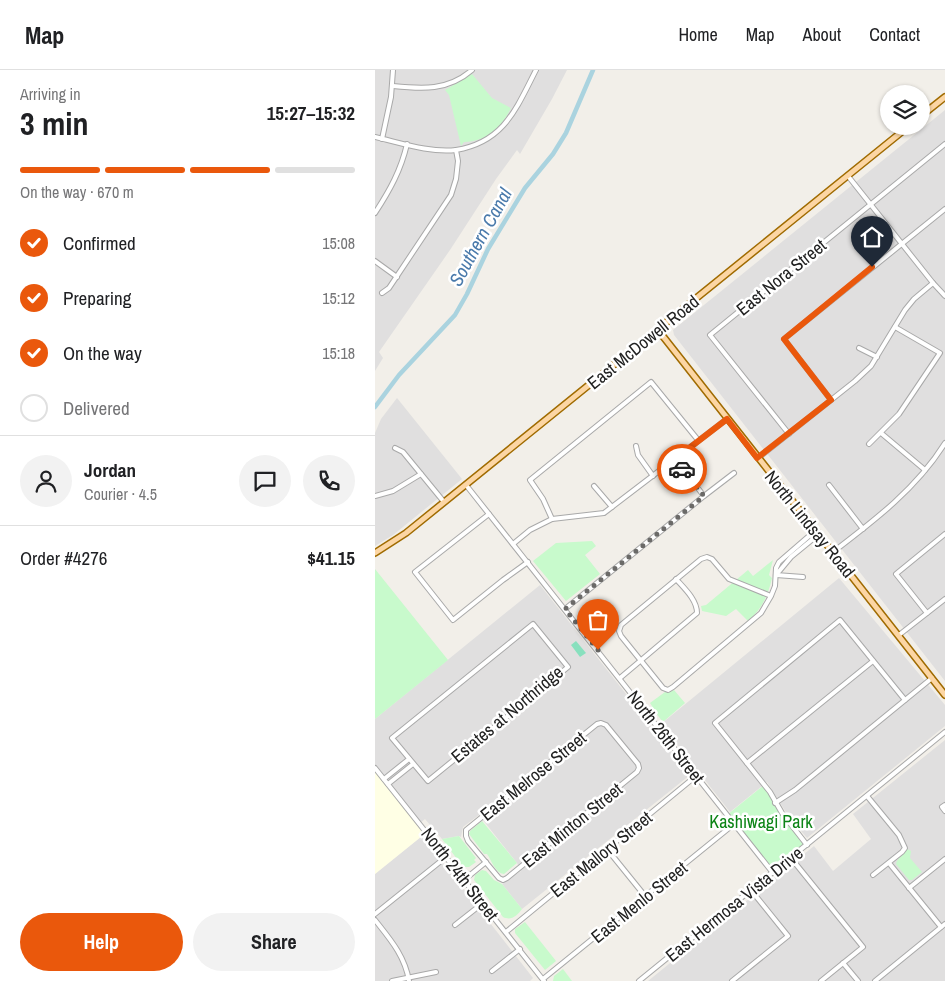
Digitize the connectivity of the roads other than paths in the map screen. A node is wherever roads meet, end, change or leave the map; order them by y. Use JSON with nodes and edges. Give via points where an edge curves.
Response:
{"nodes":[{"id":1,"x":393,"y":70,"type":"edge"},
{"id":2,"x":471,"y":70,"type":"edge"},
{"id":3,"x":536,"y":70,"type":"edge"},
{"id":4,"x":393,"y":86,"type":"junction"},
{"id":5,"x":945,"y":97,"type":"edge"},
{"id":6,"x":930,"y":109,"type":"edge"},
{"id":7,"x":898,"y":135,"type":"edge"},
{"id":8,"x":375,"y":137,"type":"edge"},
{"id":9,"x":382,"y":139,"type":"junction"},
{"id":10,"x":407,"y":144,"type":"junction"},
{"id":11,"x":945,"y":144,"type":"edge"},
{"id":12,"x":456,"y":150,"type":"junction"},
{"id":13,"x":848,"y":176,"type":"junction"},
{"id":14,"x":871,"y":205,"type":"junction"},
{"id":15,"x":945,"y":209,"type":"edge"},
{"id":16,"x":375,"y":213,"type":"edge"},
{"id":17,"x":902,"y":243,"type":"junction"},
{"id":18,"x":375,"y":262,"type":"edge"},
{"id":19,"x":397,"y":276,"type":"junction"},
{"id":20,"x":933,"y":283,"type":"junction"},
{"id":21,"x":382,"y":293,"type":"dead end"},
{"id":22,"x":945,"y":296,"type":"edge"},
{"id":23,"x":895,"y":327,"type":"junction"},
{"id":24,"x":658,"y":330,"type":"junction"},
{"id":25,"x":859,"y":348,"type":"dead end"},
{"id":26,"x":877,"y":358,"type":"junction"},
{"id":27,"x":831,"y":400,"type":"junction"},
{"id":28,"x":727,"y":419,"type":"junction"},
{"id":29,"x":789,"y":434,"type":"junction"},
{"id":30,"x":881,"y":434,"type":"junction"},
{"id":31,"x":698,"y":440,"type":"junction"},
{"id":32,"x":945,"y":443,"type":"edge"},
{"id":33,"x":869,"y":444,"type":"dead end"},
{"id":34,"x":636,"y":446,"type":"dead end"},
{"id":35,"x":395,"y":448,"type":"dead end"},
{"id":36,"x":757,"y":458,"type":"junction"},
{"id":37,"x":675,"y":459,"type":"junction"},
{"id":38,"x":925,"y":470,"type":"junction"},
{"id":39,"x":735,"y":473,"type":"dead end"},
{"id":40,"x":421,"y":474,"type":"junction"},
{"id":41,"x":653,"y":476,"type":"junction"},
{"id":42,"x":466,"y":485,"type":"junction"},
{"id":43,"x":829,"y":485,"type":"dead end"},
{"id":44,"x":594,"y":486,"type":"dead end"},
{"id":45,"x":375,"y":496,"type":"edge"},
{"id":46,"x":704,"y":496,"type":"junction"},
{"id":47,"x":444,"y":502,"type":"junction"},
{"id":48,"x":612,"y":507,"type":"junction"},
{"id":49,"x":489,"y":514,"type":"junction"},
{"id":50,"x":552,"y":519,"type":"junction"},
{"id":51,"x":863,"y":529,"type":"junction"},
{"id":52,"x":817,"y":532,"type":"junction"},
{"id":53,"x":945,"y":534,"type":"edge"},
{"id":54,"x":513,"y":544,"type":"junction"},
{"id":55,"x":833,"y":552,"type":"junction"},
{"id":56,"x":375,"y":553,"type":"edge"},
{"id":57,"x":528,"y":562,"type":"junction"},
{"id":58,"x":776,"y":575,"type":"junction"},
{"id":59,"x":803,"y":577,"type":"dead end"},
{"id":60,"x":676,"y":579,"type":"junction"},
{"id":61,"x":771,"y":596,"type":"junction"},
{"id":62,"x":945,"y":598,"type":"edge"},
{"id":63,"x":565,"y":609,"type":"junction"},
{"id":64,"x":927,"y":612,"type":"junction"},
{"id":65,"x":899,"y":635,"type":"junction"},
{"id":66,"x":641,"y":661,"type":"junction"},
{"id":67,"x":873,"y":661,"type":"junction"},
{"id":68,"x":620,"y":678,"type":"junction"},
{"id":69,"x":932,"y":678,"type":"junction"},
{"id":70,"x":945,"y":695,"type":"edge"},
{"id":71,"x":905,"y":700,"type":"junction"},
{"id":72,"x":945,"y":732,"type":"edge"},
{"id":73,"x":409,"y":759,"type":"junction"},
{"id":74,"x":747,"y":763,"type":"junction"},
{"id":75,"x":413,"y":764,"type":"junction"},
{"id":76,"x":399,"y":767,"type":"junction"},
{"id":77,"x":375,"y":768,"type":"edge"},
{"id":78,"x":639,"y":768,"type":"joint"},
{"id":79,"x":403,"y":772,"type":"junction"},
{"id":80,"x":697,"y":776,"type":"junction"},
{"id":81,"x":384,"y":779,"type":"junction"},
{"id":82,"x":388,"y":784,"type":"junction"},
{"id":83,"x":867,"y":796,"type":"junction"},
{"id":84,"x":775,"y":803,"type":"junction"},
{"id":85,"x":734,"y":824,"type":"junction"},
{"id":86,"x":807,"y":845,"type":"junction"},
{"id":87,"x":607,"y":849,"type":"junction"},
{"id":88,"x":446,"y":857,"type":"junction"},
{"id":89,"x":791,"y":858,"type":"junction"},
{"id":90,"x":945,"y":859,"type":"edge"},
{"id":91,"x":485,"y":862,"type":"junction"},
{"id":92,"x":889,"y":863,"type":"junction"},
{"id":93,"x":773,"y":873,"type":"junction"},
{"id":94,"x":873,"y":875,"type":"dead end"},
{"id":95,"x":464,"y":880,"type":"junction"},
{"id":96,"x":909,"y":888,"type":"junction"},
{"id":97,"x":751,"y":890,"type":"junction"},
{"id":98,"x":645,"y":896,"type":"junction"},
{"id":99,"x":483,"y":903,"type":"junction"},
{"id":100,"x":375,"y":914,"type":"edge"},
{"id":101,"x":375,"y":920,"type":"edge"},
{"id":102,"x":455,"y":925,"type":"dead end"},
{"id":103,"x":943,"y":926,"type":"edge"},
{"id":104,"x":506,"y":932,"type":"junction"},
{"id":105,"x":520,"y":949,"type":"junction"},
{"id":106,"x":843,"y":963,"type":"junction"},
{"id":107,"x":492,"y":971,"type":"dead end"},
{"id":108,"x":436,"y":972,"type":"dead end"},
{"id":109,"x":409,"y":979,"type":"edge"},
{"id":110,"x":544,"y":980,"type":"edge"},
{"id":111,"x":392,"y":981,"type":"edge"},
{"id":112,"x":639,"y":981,"type":"edge"},
{"id":113,"x":732,"y":981,"type":"edge"},
{"id":114,"x":821,"y":981,"type":"edge"},
{"id":115,"x":857,"y":981,"type":"edge"},
{"id":116,"x":875,"y":981,"type":"edge"}],
"edges":[{"from":1,"to":4,"type":"street"},
{"from":2,"to":4,"type":"street","via":[[449,84],[433,88]]},
{"from":3,"to":12,"type":"street","via":[[505,126],[482,143]]},
{"from":4,"to":9,"type":"street"},
{"from":5,"to":6,"type":"main road"},
{"from":7,"to":13,"type":"main road","name":"East McDowell Road"},
{"from":8,"to":9,"type":"street"},
{"from":9,"to":10,"type":"street"},
{"from":10,"to":12,"type":"street"},
{"from":10,"to":16,"type":"street","via":[[398,176]]},
{"from":11,"to":14,"type":"street","name":"East Nora Street"},
{"from":12,"to":19,"type":"street","via":[[456,180],[451,195]]},
{"from":13,"to":14,"type":"street"},
{"from":13,"to":24,"type":"main road","name":"East McDowell Road"},
{"from":14,"to":17,"type":"street"},
{"from":14,"to":29,"type":"street","name":"East Nora Street","via":[[710,334]]},
{"from":15,"to":17,"type":"street"},
{"from":17,"to":20,"type":"street"},
{"from":17,"to":27,"type":"street","via":[[784,339]]},
{"from":18,"to":19,"type":"street"},
{"from":19,"to":21,"type":"street"},
{"from":20,"to":22,"type":"street"},
{"from":20,"to":23,"type":"street","via":[[914,299]]},
{"from":23,"to":26,"type":"street"},
{"from":23,"to":30,"type":"street","via":[[939,353],[899,414]]},
{"from":24,"to":28,"type":"main road","name":"North Lindsay Road"},
{"from":24,"to":42,"type":"main road","name":"East McDowell Road"},
{"from":25,"to":26,"type":"street"},
{"from":26,"to":27,"type":"street"},
{"from":27,"to":29,"type":"street"},
{"from":28,"to":31,"type":"street"},
{"from":28,"to":36,"type":"main road","name":"North Lindsay Road"},
{"from":29,"to":36,"type":"street"},
{"from":30,"to":33,"type":"street"},
{"from":30,"to":38,"type":"street"},
{"from":31,"to":37,"type":"street"},
{"from":31,"to":50,"type":"street","via":[[651,382],[530,480]]},
{"from":32,"to":38,"type":"street"},
{"from":34,"to":41,"type":"street","via":[[638,455]]},
{"from":35,"to":40,"type":"street","via":[[403,452]]},
{"from":36,"to":52,"type":"main road","name":"North Lindsay Road"},
{"from":37,"to":41,"type":"street"},
{"from":37,"to":46,"type":"street"},
{"from":38,"to":51,"type":"street","via":[[900,498]]},
{"from":39,"to":46,"type":"street"},
{"from":40,"to":45,"type":"street","via":[[393,491]]},
{"from":40,"to":47,"type":"street"},
{"from":41,"to":48,"type":"street"},
{"from":42,"to":47,"type":"main road","name":"East McDowell Road"},
{"from":42,"to":49,"type":"street","name":"North 26th Street"},
{"from":43,"to":51,"type":"street"},
{"from":44,"to":48,"type":"street"},
{"from":46,"to":63,"type":"street"},
{"from":47,"to":56,"type":"main road","name":"East McDowell Road","via":[[396,541]]},
{"from":48,"to":50,"type":"street","via":[[595,515]]},
{"from":49,"to":54,"type":"street","name":"North 26th Street"},
{"from":49,"to":57,"type":"street","via":[[415,572],[453,620]]},
{"from":50,"to":54,"type":"street","via":[[530,530]]},
{"from":51,"to":55,"type":"street"},
{"from":52,"to":55,"type":"main road","name":"North Lindsay Road"},
{"from":52,"to":58,"type":"street"},
{"from":53,"to":64,"type":"street","via":[[896,574]]},
{"from":54,"to":57,"type":"street","name":"North 26th Street"},
{"from":55,"to":65,"type":"main road","name":"North Lindsay Road"},
{"from":57,"to":63,"type":"street","name":"North 26th Street"},
{"from":58,"to":59,"type":"street"},
{"from":58,"to":61,"type":"street"},
{"from":60,"to":61,"type":"street","via":[[707,557],[729,578]]},
{"from":60,"to":66,"type":"street","via":[[695,602],[697,613]]},
{"from":60,"to":66,"type":"street","via":[[621,625],[621,636]]},
{"from":61,"to":66,"type":"street","via":[[753,621],[668,690]]},
{"from":62,"to":64,"type":"street"},
{"from":63,"to":68,"type":"street","name":"North 26th Street"},
{"from":64,"to":65,"type":"street"},
{"from":65,"to":69,"type":"main road","name":"North Lindsay Road"},
{"from":66,"to":68,"type":"street"},
{"from":67,"to":71,"type":"street"},
{"from":67,"to":74,"type":"street"},
{"from":67,"to":74,"type":"street","via":[[840,620],[715,722]]},
{"from":68,"to":80,"type":"street","name":"North 26th Street"},
{"from":69,"to":70,"type":"main road","name":"North Lindsay Road"},
{"from":69,"to":71,"type":"street"},
{"from":71,"to":84,"type":"street"},
{"from":72,"to":83,"type":"street","name":"East Hermosa Vista Drive"},
{"from":73,"to":75,"type":"street","name":"Estates at Northridge"},
{"from":73,"to":75,"type":"street","name":"Estates at Northridge","via":[[393,738],[533,624],[568,667],[427,781]]},
{"from":73,"to":76,"type":"street"},
{"from":74,"to":84,"type":"street"},
{"from":75,"to":79,"type":"street"},
{"from":76,"to":79,"type":"street"},
{"from":76,"to":81,"type":"street"},
{"from":77,"to":81,"type":"street","name":"North 24th Street"},
{"from":78,"to":91,"type":"street","name":"East Minton Street","via":[[507,878],[499,878]]},
{"from":78,"to":91,"type":"street","name":"East Melrose Street","via":[[605,725],[597,724],[466,830],[468,841]]},
{"from":79,"to":82,"type":"street"},
{"from":80,"to":85,"type":"street","name":"North 26th Street"},
{"from":80,"to":87,"type":"street","name":"East Mallory Street"},
{"from":81,"to":82,"type":"street","name":"North 24th Street"},
{"from":82,"to":88,"type":"street","name":"North 24th Street"},
{"from":83,"to":86,"type":"street","name":"East Hermosa Vista Drive"},
{"from":83,"to":92,"type":"street","via":[[905,848]]},
{"from":84,"to":86,"type":"street"},
{"from":85,"to":93,"type":"street","name":"North 26th Street"},
{"from":85,"to":98,"type":"street","name":"East Menlo Street"},
{"from":86,"to":89,"type":"street","name":"East Hermosa Vista Drive"},
{"from":87,"to":98,"type":"street"},
{"from":87,"to":104,"type":"street","name":"East Mallory Street"},
{"from":88,"to":95,"type":"street","name":"North 24th Street"},
{"from":88,"to":100,"type":"street"},
{"from":89,"to":93,"type":"street","name":"East Hermosa Vista Drive"},
{"from":89,"to":106,"type":"street","via":[[863,947]]},
{"from":90,"to":96,"type":"street"},
{"from":91,"to":95,"type":"street"},
{"from":92,"to":94,"type":"street"},
{"from":92,"to":96,"type":"street"},
{"from":93,"to":97,"type":"street","name":"East Hermosa Vista Drive"},
{"from":95,"to":99,"type":"street","name":"North 24th Street"},
{"from":96,"to":103,"type":"street"},
{"from":97,"to":112,"type":"street","name":"East Hermosa Vista Drive"},
{"from":97,"to":113,"type":"street","via":[[788,936]]},
{"from":98,"to":110,"type":"street","name":"East Menlo Street"},
{"from":99,"to":102,"type":"street"},
{"from":99,"to":104,"type":"street","name":"North 24th Street"},
{"from":101,"to":109,"type":"street","via":[[399,950]]},
{"from":103,"to":116,"type":"street"},
{"from":104,"to":105,"type":"street","name":"North 24th Street"},
{"from":105,"to":107,"type":"street"},
{"from":105,"to":110,"type":"street","name":"North 24th Street"},
{"from":106,"to":114,"type":"street"},
{"from":106,"to":115,"type":"street"},
{"from":108,"to":109,"type":"street"},
{"from":109,"to":111,"type":"street"}]}
